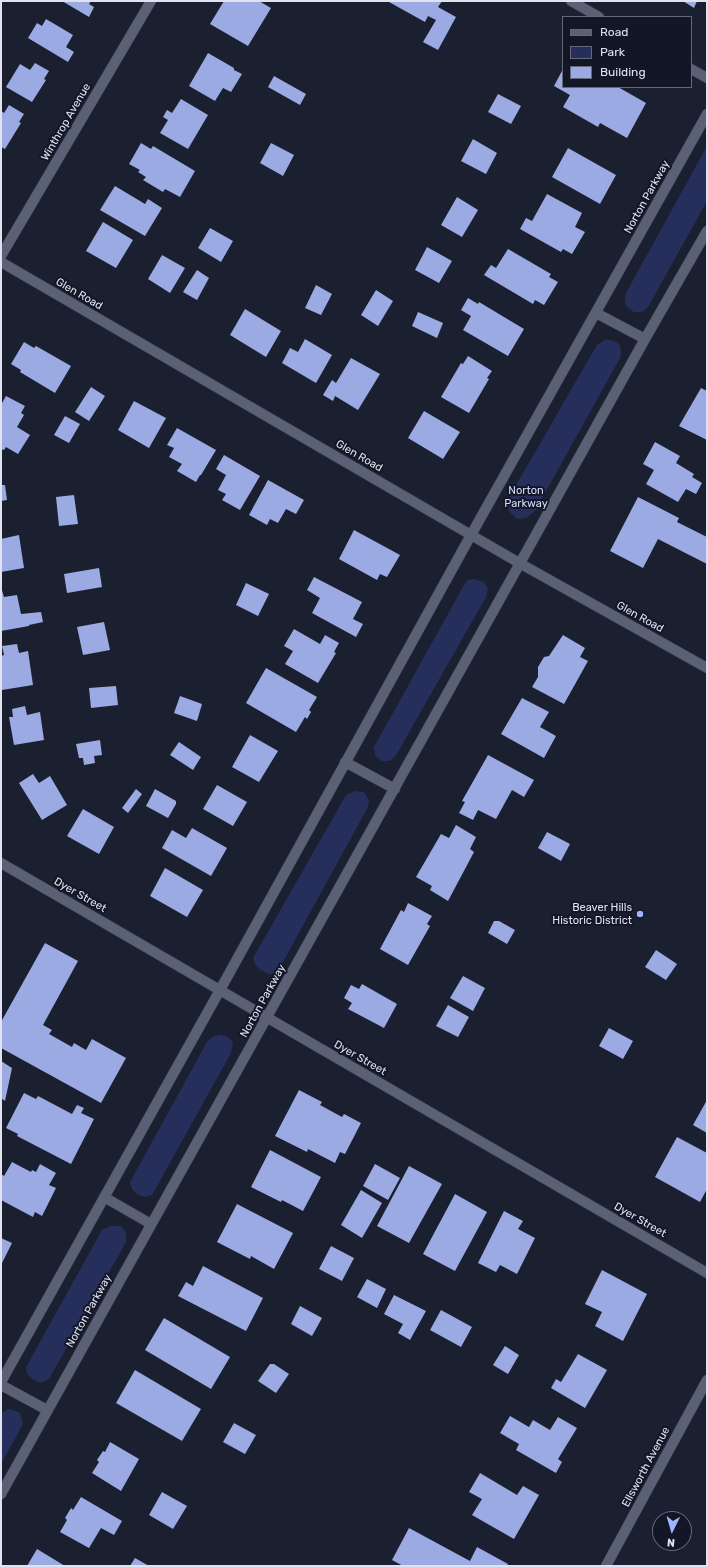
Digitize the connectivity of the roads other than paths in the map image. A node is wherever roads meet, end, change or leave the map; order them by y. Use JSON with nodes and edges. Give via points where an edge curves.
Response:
{"nodes":[{"id":1,"x":151,"y":1,"type":"edge"},
{"id":2,"x":571,"y":1,"type":"edge"},
{"id":3,"x":597,"y":16,"type":"edge"},
{"id":4,"x":692,"y":70,"type":"edge"},
{"id":5,"x":707,"y":78,"type":"edge"},
{"id":6,"x":707,"y":114,"type":"edge"},
{"id":7,"x":707,"y":231,"type":"edge"},
{"id":8,"x":1,"y":256,"type":"edge"},
{"id":9,"x":1,"y":262,"type":"edge"},
{"id":10,"x":596,"y":313,"type":"junction"},
{"id":11,"x":645,"y":339,"type":"junction"},
{"id":12,"x":471,"y":535,"type":"junction"},
{"id":13,"x":521,"y":564,"type":"junction"},
{"id":14,"x":707,"y":668,"type":"edge"},
{"id":15,"x":345,"y":762,"type":"junction"},
{"id":16,"x":395,"y":790,"type":"junction"},
{"id":17,"x":1,"y":863,"type":"edge"},
{"id":18,"x":220,"y":990,"type":"junction"},
{"id":19,"x":268,"y":1018,"type":"junction"},
{"id":20,"x":104,"y":1197,"type":"junction"},
{"id":21,"x":151,"y":1224,"type":"junction"},
{"id":22,"x":707,"y":1273,"type":"edge"},
{"id":23,"x":6,"y":1362,"type":"edge"},
{"id":24,"x":707,"y":1380,"type":"edge"},
{"id":25,"x":1,"y":1382,"type":"edge"},
{"id":26,"x":1,"y":1385,"type":"edge"},
{"id":27,"x":47,"y":1410,"type":"junction"},
{"id":28,"x":1,"y":1494,"type":"edge"},
{"id":29,"x":606,"y":1566,"type":"edge"}],
"edges":[{"from":1,"to":8,"type":"street","name":"Winthrop Avenue"},
{"from":2,"to":3,"type":"street"},
{"from":4,"to":5,"type":"street"},
{"from":6,"to":10,"type":"street","name":"Norton Parkway"},
{"from":7,"to":11,"type":"street","name":"Norton Parkway"},
{"from":9,"to":12,"type":"street","name":"Glen Road"},
{"from":10,"to":11,"type":"street"},
{"from":10,"to":12,"type":"street","name":"Norton Parkway"},
{"from":11,"to":13,"type":"street","name":"Norton Parkway"},
{"from":12,"to":13,"type":"street","name":"Glen Road"},
{"from":12,"to":15,"type":"street","name":"Norton Parkway"},
{"from":13,"to":14,"type":"street","name":"Glen Road"},
{"from":13,"to":16,"type":"street","name":"Norton Parkway"},
{"from":15,"to":16,"type":"street"},
{"from":15,"to":18,"type":"street","name":"Norton Parkway"},
{"from":16,"to":19,"type":"street","name":"Norton Parkway"},
{"from":17,"to":18,"type":"street","name":"Dyer Street"},
{"from":18,"to":19,"type":"street","name":"Dyer Street"},
{"from":18,"to":20,"type":"street","name":"Norton Parkway"},
{"from":19,"to":21,"type":"street","name":"Norton Parkway"},
{"from":19,"to":22,"type":"street","name":"Dyer Street"},
{"from":20,"to":21,"type":"street"},
{"from":20,"to":23,"type":"street","name":"Norton Parkway"},
{"from":21,"to":27,"type":"street","name":"Norton Parkway"},
{"from":23,"to":25,"type":"street","name":"Norton Parkway"},
{"from":24,"to":29,"type":"street","name":"Ellsworth Avenue"},
{"from":26,"to":27,"type":"street"},
{"from":27,"to":28,"type":"street","name":"Norton Parkway"}]}
